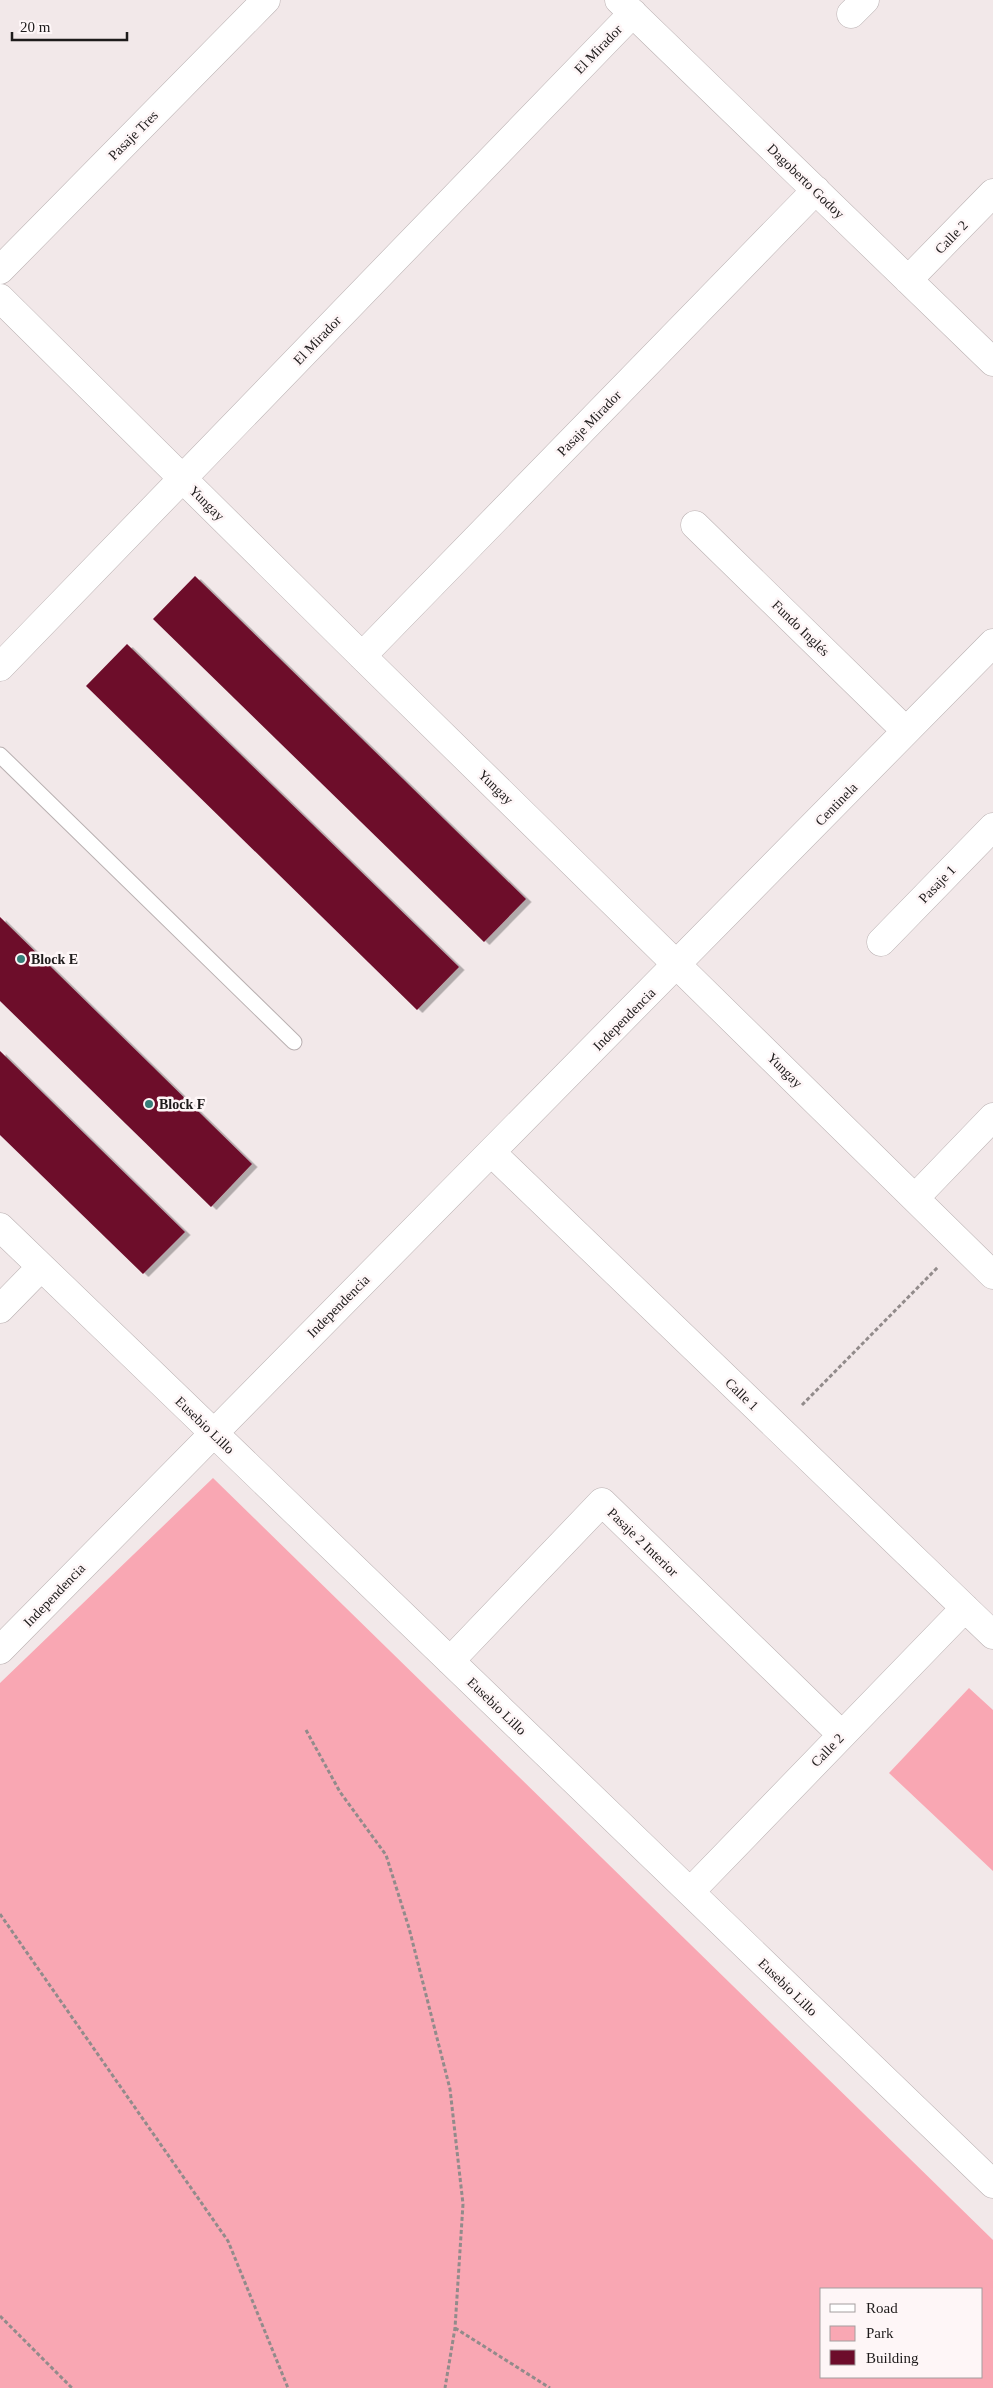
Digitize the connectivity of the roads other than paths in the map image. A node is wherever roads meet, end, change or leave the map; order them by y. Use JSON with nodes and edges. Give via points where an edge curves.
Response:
{"nodes":[{"id":1,"x":266,"y":0,"type":"edge"},
{"id":2,"x":626,"y":7,"type":"edge"},
{"id":3,"x":816,"y":190,"type":"junction"},
{"id":4,"x":993,"y":193,"type":"edge"},
{"id":5,"x":0,"y":270,"type":"edge"},
{"id":6,"x":908,"y":280,"type":"junction"},
{"id":7,"x":0,"y":298,"type":"edge"},
{"id":8,"x":993,"y":362,"type":"edge"},
{"id":9,"x":183,"y":478,"type":"junction"},
{"id":10,"x":695,"y":525,"type":"dead end"},
{"id":11,"x":993,"y":643,"type":"edge"},
{"id":12,"x":362,"y":656,"type":"junction"},
{"id":13,"x":0,"y":667,"type":"edge"},
{"id":14,"x":906,"y":731,"type":"junction"},
{"id":15,"x":0,"y":755,"type":"edge"},
{"id":16,"x":993,"y":827,"type":"edge"},
{"id":17,"x":881,"y":942,"type":"dead end"},
{"id":18,"x":678,"y":964,"type":"junction"},
{"id":19,"x":294,"y":1042,"type":"dead end"},
{"id":20,"x":993,"y":1117,"type":"edge"},
{"id":21,"x":491,"y":1152,"type":"junction"},
{"id":22,"x":914,"y":1198,"type":"junction"},
{"id":23,"x":0,"y":1227,"type":"edge"},
{"id":24,"x":41,"y":1267,"type":"junction"},
{"id":25,"x":993,"y":1275,"type":"edge"},
{"id":26,"x":0,"y":1309,"type":"edge"},
{"id":27,"x":213,"y":1432,"type":"junction"},
{"id":28,"x":964,"y":1608,"type":"junction"},
{"id":29,"x":993,"y":1635,"type":"edge"},
{"id":30,"x":0,"y":1650,"type":"edge"},
{"id":31,"x":450,"y":1660,"type":"junction"},
{"id":32,"x":842,"y":1735,"type":"junction"},
{"id":33,"x":690,"y":1892,"type":"junction"},
{"id":34,"x":993,"y":2184,"type":"edge"}],
"edges":[{"from":1,"to":5,"type":"street","name":"Pasaje Tres"},
{"from":2,"to":3,"type":"street","name":"Dagoberto Godoy"},
{"from":2,"to":9,"type":"street","name":"El Mirador"},
{"from":3,"to":6,"type":"street","name":"Dagoberto Godoy"},
{"from":3,"to":12,"type":"street","name":"Pasaje Mirador"},
{"from":4,"to":6,"type":"street","name":"Calle 2"},
{"from":6,"to":8,"type":"street","name":"Dagoberto Godoy"},
{"from":7,"to":9,"type":"street","name":"Yungay"},
{"from":9,"to":12,"type":"street","name":"Yungay"},
{"from":9,"to":13,"type":"street","name":"El Mirador"},
{"from":10,"to":14,"type":"street","name":"Fundo Inglés"},
{"from":11,"to":14,"type":"street","name":"Centinela"},
{"from":12,"to":18,"type":"street","name":"Yungay"},
{"from":14,"to":18,"type":"street","name":"Centinela"},
{"from":15,"to":19,"type":"lane"},
{"from":16,"to":17,"type":"street","name":"Pasaje 1"},
{"from":18,"to":21,"type":"street","name":"Independencia"},
{"from":18,"to":22,"type":"street","name":"Yungay"},
{"from":20,"to":22,"type":"street"},
{"from":21,"to":27,"type":"street","name":"Independencia"},
{"from":21,"to":28,"type":"street","name":"Calle 1"},
{"from":22,"to":25,"type":"street","name":"Yungay"},
{"from":23,"to":24,"type":"street","name":"Eusebio Lillo"},
{"from":24,"to":26,"type":"street"},
{"from":24,"to":27,"type":"street","name":"Eusebio Lillo"},
{"from":27,"to":30,"type":"street","name":"Independencia"},
{"from":27,"to":31,"type":"street","name":"Eusebio Lillo"},
{"from":28,"to":29,"type":"street","name":"Calle 1"},
{"from":28,"to":32,"type":"street","name":"Calle 2"},
{"from":31,"to":32,"type":"street","name":"Pasaje 2 Interior","via":[[602,1502]]},
{"from":31,"to":33,"type":"street","name":"Eusebio Lillo"},
{"from":32,"to":33,"type":"street","name":"Calle 2"},
{"from":33,"to":34,"type":"street","name":"Eusebio Lillo"}]}
